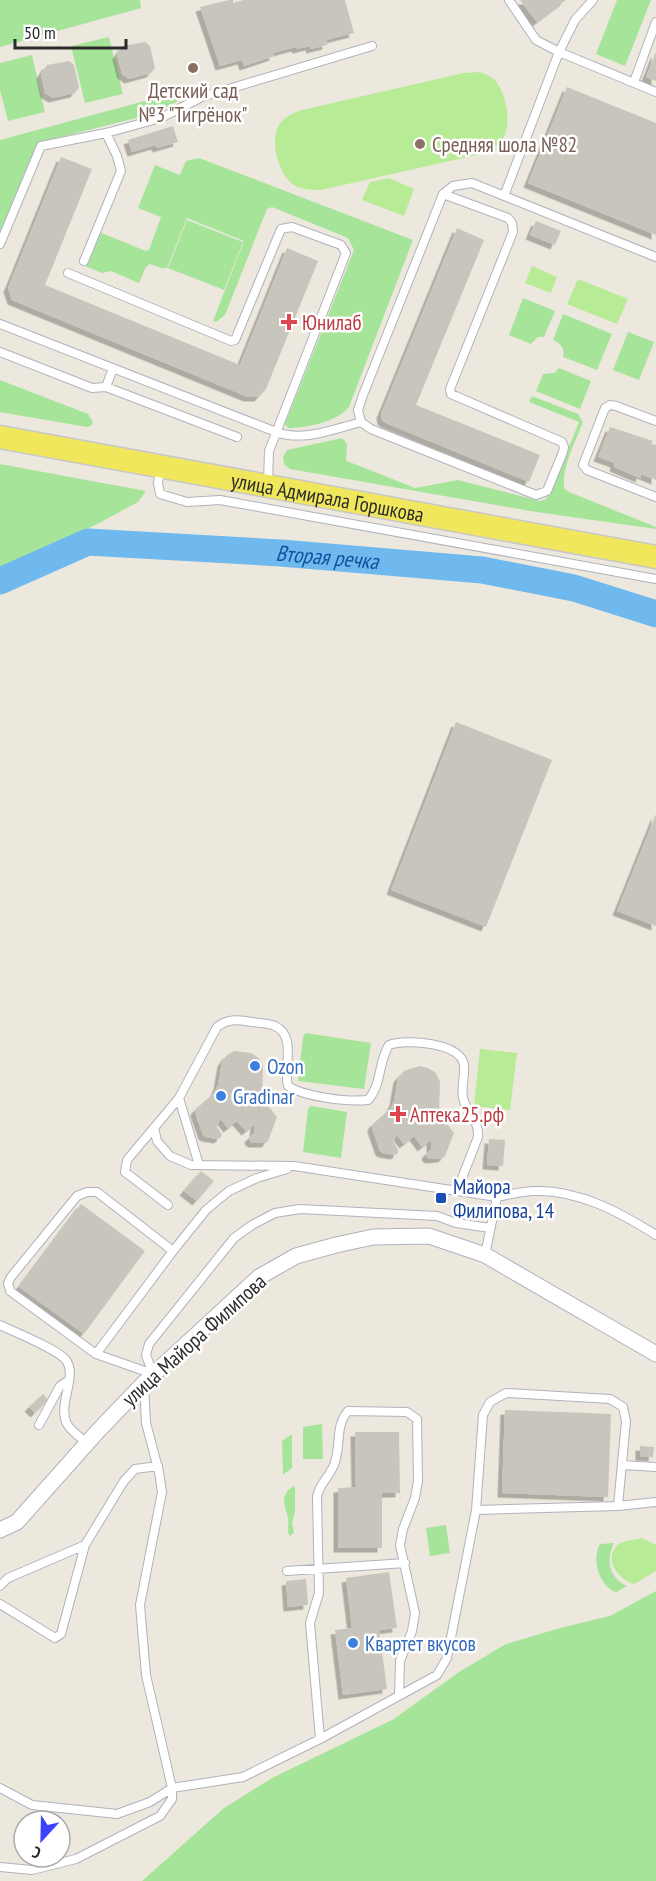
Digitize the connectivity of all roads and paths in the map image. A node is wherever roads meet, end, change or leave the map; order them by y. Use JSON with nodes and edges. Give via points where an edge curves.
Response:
{"nodes":[{"id":1,"x":509,"y":0,"type":"edge"},
{"id":2,"x":593,"y":0,"type":"edge"},
{"id":3,"x":656,"y":22,"type":"edge"},
{"id":4,"x":372,"y":46,"type":"dead end"},
{"id":5,"x":559,"y":52,"type":"junction"},
{"id":6,"x":634,"y":82,"type":"junction"},
{"id":7,"x":656,"y":92,"type":"edge"},
{"id":8,"x":106,"y":133,"type":"junction"},
{"id":9,"x":443,"y":194,"type":"junction"},
{"id":10,"x":504,"y":196,"type":"junction"},
{"id":11,"x":0,"y":244,"type":"edge"},
{"id":12,"x":656,"y":257,"type":"edge"},
{"id":13,"x":84,"y":261,"type":"dead end"},
{"id":14,"x":68,"y":273,"type":"dead end"},
{"id":15,"x":0,"y":324,"type":"edge"},
{"id":16,"x":0,"y":352,"type":"edge"},
{"id":17,"x":113,"y":368,"type":"junction"},
{"id":18,"x":106,"y":387,"type":"junction"},
{"id":19,"x":656,"y":421,"type":"edge"},
{"id":20,"x":361,"y":422,"type":"junction"},
{"id":21,"x":276,"y":432,"type":"junction"},
{"id":22,"x":0,"y":437,"type":"edge"},
{"id":23,"x":237,"y":437,"type":"dead end"},
{"id":24,"x":161,"y":466,"type":"junction"},
{"id":25,"x":268,"y":485,"type":"junction"},
{"id":26,"x":656,"y":497,"type":"edge"},
{"id":27,"x":656,"y":557,"type":"edge"},
{"id":28,"x":656,"y":579,"type":"edge"},
{"id":29,"x":179,"y":1098,"type":"junction"},
{"id":30,"x":154,"y":1128,"type":"junction"},
{"id":31,"x":199,"y":1165,"type":"junction"},
{"id":32,"x":294,"y":1166,"type":"junction"},
{"id":33,"x":457,"y":1191,"type":"junction"},
{"id":34,"x":497,"y":1197,"type":"junction"},
{"id":35,"x":168,"y":1205,"type":"dead end"},
{"id":36,"x":490,"y":1228,"type":"junction"},
{"id":37,"x":656,"y":1235,"type":"edge"},
{"id":38,"x":173,"y":1251,"type":"junction"},
{"id":39,"x":484,"y":1255,"type":"junction"},
{"id":40,"x":0,"y":1325,"type":"edge"},
{"id":41,"x":96,"y":1354,"type":"junction"},
{"id":42,"x":656,"y":1354,"type":"edge"},
{"id":43,"x":148,"y":1379,"type":"junction"},
{"id":44,"x":69,"y":1380,"type":"junction"},
{"id":45,"x":39,"y":1425,"type":"dead end"},
{"id":46,"x":87,"y":1443,"type":"junction"},
{"id":47,"x":622,"y":1465,"type":"junction"},
{"id":48,"x":158,"y":1466,"type":"junction"},
{"id":49,"x":656,"y":1467,"type":"edge"},
{"id":50,"x":656,"y":1502,"type":"edge"},
{"id":51,"x":618,"y":1506,"type":"junction"},
{"id":52,"x":476,"y":1510,"type":"junction"},
{"id":53,"x":0,"y":1530,"type":"edge"},
{"id":54,"x":85,"y":1545,"type":"junction"},
{"id":55,"x":405,"y":1563,"type":"junction"},
{"id":56,"x":317,"y":1568,"type":"junction"},
{"id":57,"x":287,"y":1571,"type":"dead end"},
{"id":58,"x":0,"y":1586,"type":"edge"},
{"id":59,"x":0,"y":1604,"type":"edge"},
{"id":60,"x":399,"y":1695,"type":"junction"},
{"id":61,"x":320,"y":1738,"type":"junction"},
{"id":62,"x":0,"y":1788,"type":"edge"},
{"id":63,"x":172,"y":1788,"type":"junction"},
{"id":64,"x":0,"y":1867,"type":"edge"}],
"edges":[{"from":1,"to":5,"type":"lane","via":[[536,40]]},
{"from":2,"to":5,"type":"lane","via":[[575,20]]},
{"from":3,"to":6,"type":"lane"},
{"from":4,"to":8,"type":"lane","via":[[202,97],[161,118]]},
{"from":5,"to":6,"type":"lane"},
{"from":5,"to":10,"type":"lane"},
{"from":6,"to":7,"type":"lane"},
{"from":8,"to":11,"type":"lane","via":[[41,146]]},
{"from":8,"to":13,"type":"lane","via":[[121,171]]},
{"from":9,"to":10,"type":"lane","via":[[453,186],[472,183]]},
{"from":9,"to":20,"type":"lane","via":[[363,395],[358,410]]},
{"from":9,"to":20,"type":"lane","via":[[508,218],[513,232],[451,394],[562,442],[563,452],[547,491],[536,495]]},
{"from":10,"to":12,"type":"lane"},
{"from":14,"to":21,"type":"lane","via":[[231,341],[235,340],[281,229],[292,227],[341,245],[346,253]]},
{"from":15,"to":17,"type":"lane"},
{"from":16,"to":18,"type":"lane","via":[[86,386]]},
{"from":17,"to":18,"type":"lane"},
{"from":17,"to":21,"type":"lane"},
{"from":18,"to":23,"type":"lane"},
{"from":19,"to":26,"type":"lane","via":[[616,406],[605,408],[583,465]]},
{"from":20,"to":21,"type":"lane","via":[[316,434],[288,436]]},
{"from":21,"to":25,"type":"lane","via":[[269,451]]},
{"from":22,"to":24,"type":"main road","name":"улица Адмирала Горшкова"},
{"from":24,"to":25,"type":"main road","name":"улица Адмирала Горшкова"},
{"from":24,"to":28,"type":"lane","via":[[160,494],[187,502],[220,500]]},
{"from":25,"to":27,"type":"main road","name":"улица Адмирала Горшкова"},
{"from":29,"to":30,"type":"lane"},
{"from":29,"to":31,"type":"lane"},
{"from":29,"to":33,"type":"lane","via":[[217,1027],[231,1019],[274,1026],[284,1032],[288,1041],[288,1086],[298,1092],[356,1101],[368,1100],[375,1092],[389,1044],[401,1041],[451,1048],[464,1064],[463,1096],[478,1128]]},
{"from":30,"to":31,"type":"lane","via":[[157,1141],[170,1156]]},
{"from":30,"to":35,"type":"lane","via":[[128,1160],[125,1172]]},
{"from":31,"to":32,"type":"lane"},
{"from":32,"to":33,"type":"lane"},
{"from":32,"to":38,"type":"lane","via":[[229,1191],[206,1210]]},
{"from":33,"to":34,"type":"lane"},
{"from":34,"to":36,"type":"lane"},
{"from":34,"to":37,"type":"lane","via":[[535,1191],[570,1195],[621,1213]]},
{"from":36,"to":39,"type":"lane"},
{"from":36,"to":43,"type":"lane","via":[[437,1216],[300,1209],[275,1213],[234,1239],[149,1344]]},
{"from":38,"to":41,"type":"lane"},
{"from":38,"to":41,"type":"lane","via":[[97,1192],[87,1192],[77,1196],[11,1277],[10,1291]]},
{"from":39,"to":42,"type":"street","name":"улица Майора Филипова"},
{"from":39,"to":43,"type":"street","name":"улица Майора Филипова","via":[[429,1236],[373,1237],[296,1256],[260,1277]]},
{"from":40,"to":44,"type":"lane","via":[[65,1360]]},
{"from":41,"to":43,"type":"lane"},
{"from":43,"to":46,"type":"street","name":"улица Майора Филипова"},
{"from":43,"to":48,"type":"lane","via":[[146,1423]]},
{"from":44,"to":45,"type":"lane","via":[[60,1386]]},
{"from":44,"to":46,"type":"lane","via":[[64,1415],[68,1426]]},
{"from":46,"to":53,"type":"street","name":"улица Майора Филипова","via":[[17,1522]]},
{"from":47,"to":49,"type":"lane"},
{"from":47,"to":51,"type":"lane"},
{"from":47,"to":52,"type":"lane","via":[[626,1420],[623,1407],[610,1399],[506,1393],[490,1401],[483,1415]]},
{"from":48,"to":54,"type":"lane","via":[[135,1469]]},
{"from":48,"to":63,"type":"lane","via":[[162,1492],[140,1605],[146,1675]]},
{"from":50,"to":51,"type":"lane"},
{"from":51,"to":52,"type":"lane"},
{"from":52,"to":60,"type":"lane","via":[[447,1658],[437,1675]]},
{"from":54,"to":58,"type":"lane","via":[[8,1578]]},
{"from":54,"to":59,"type":"lane","via":[[61,1634],[55,1638]]},
{"from":55,"to":56,"type":"lane"},
{"from":55,"to":56,"type":"lane","via":[[400,1545],[418,1481],[417,1419],[407,1412],[348,1411],[342,1418],[336,1461],[318,1489]]},
{"from":55,"to":60,"type":"lane","via":[[415,1613],[400,1661]]},
{"from":56,"to":57,"type":"lane"},
{"from":56,"to":61,"type":"lane","via":[[319,1593],[310,1623]]},
{"from":60,"to":61,"type":"lane"},
{"from":61,"to":63,"type":"lane","via":[[243,1777]]},
{"from":62,"to":63,"type":"lane","via":[[32,1805],[117,1814],[150,1802]]},
{"from":63,"to":64,"type":"lane","via":[[172,1799],[160,1816],[76,1859],[32,1870]]}]}
